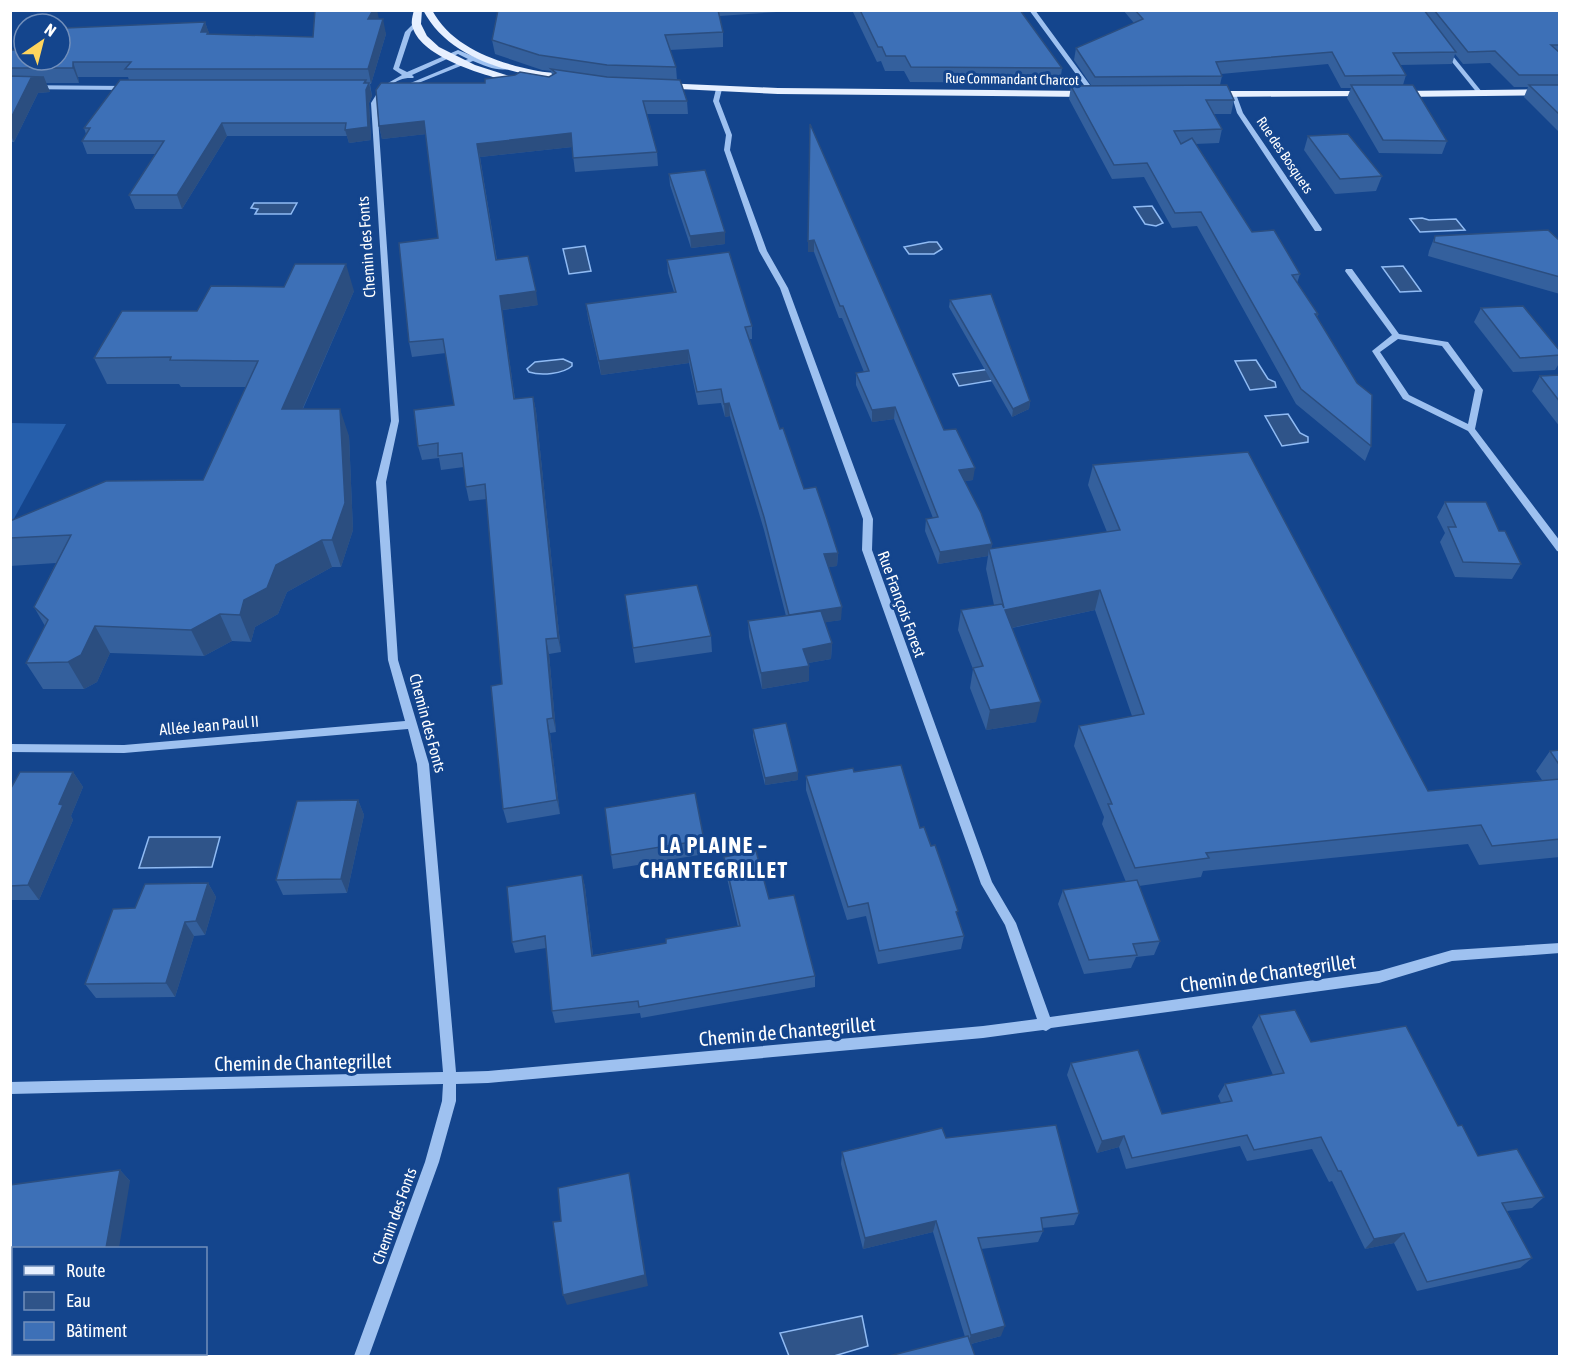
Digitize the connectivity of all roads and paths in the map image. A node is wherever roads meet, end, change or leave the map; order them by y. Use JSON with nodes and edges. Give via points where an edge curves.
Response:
{"nodes":[{"id":1,"x":418,"y":10,"type":"edge"},
{"id":2,"x":428,"y":10,"type":"edge"},
{"id":3,"x":1032,"y":10,"type":"edge"},
{"id":4,"x":415,"y":24,"type":"junction"},
{"id":5,"x":1442,"y":46,"type":"edge"},
{"id":6,"x":449,"y":56,"type":"junction"},
{"id":7,"x":472,"y":59,"type":"junction"},
{"id":8,"x":406,"y":75,"type":"junction"},
{"id":9,"x":421,"y":81,"type":"junction"},
{"id":10,"x":520,"y":82,"type":"junction"},
{"id":11,"x":434,"y":85,"type":"edge"},
{"id":12,"x":652,"y":86,"type":"edge"},
{"id":13,"x":10,"y":87,"type":"edge"},
{"id":14,"x":509,"y":87,"type":"edge"},
{"id":15,"x":140,"y":88,"type":"edge"},
{"id":16,"x":379,"y":88,"type":"junction"},
{"id":17,"x":719,"y":88,"type":"junction"},
{"id":18,"x":1560,"y":92,"type":"edge"},
{"id":19,"x":1480,"y":93,"type":"junction"},
{"id":20,"x":1090,"y":94,"type":"junction"},
{"id":21,"x":1102,"y":94,"type":"edge"},
{"id":22,"x":1197,"y":94,"type":"edge"},
{"id":23,"x":1233,"y":94,"type":"junction"},
{"id":24,"x":1318,"y":229,"type":"dead end"},
{"id":25,"x":1349,"y":271,"type":"dead end"},
{"id":26,"x":1396,"y":336,"type":"junction"},
{"id":27,"x":1471,"y":429,"type":"junction"},
{"id":28,"x":1560,"y":549,"type":"edge"},
{"id":29,"x":411,"y":725,"type":"junction"},
{"id":30,"x":10,"y":748,"type":"edge"},
{"id":31,"x":1560,"y":948,"type":"edge"},
{"id":32,"x":1046,"y":1025,"type":"junction"},
{"id":33,"x":450,"y":1079,"type":"junction"},
{"id":34,"x":10,"y":1088,"type":"edge"},
{"id":35,"x":362,"y":1356,"type":"edge"}],
"edges":[{"from":1,"to":4,"type":"main road"},
{"from":2,"to":7,"type":"main road","via":[[440,33]]},
{"from":3,"to":20,"type":"street"},
{"from":4,"to":6,"type":"main road","via":[[421,36]]},
{"from":4,"to":8,"type":"street","via":[[408,32],[396,69]]},
{"from":5,"to":19,"type":"street"},
{"from":6,"to":7,"type":"main road"},
{"from":6,"to":8,"type":"street"},
{"from":7,"to":9,"type":"street"},
{"from":7,"to":10,"type":"main road"},
{"from":7,"to":10,"type":"main road","via":[[574,83]]},
{"from":8,"to":9,"type":"street"},
{"from":8,"to":16,"type":"street"},
{"from":9,"to":11,"type":"street"},
{"from":9,"to":16,"type":"street","via":[[400,88]]},
{"from":10,"to":14,"type":"street"},
{"from":12,"to":17,"type":"main road","name":"Rue Commandant Charcot"},
{"from":13,"to":15,"type":"street"},
{"from":16,"to":29,"type":"street","name":"Chemin des Fonts","via":[[374,103],[395,421],[381,482],[393,660]]},
{"from":17,"to":20,"type":"main road","name":"Rue Commandant Charcot"},
{"from":17,"to":32,"type":"street","name":"Rue François Forest","via":[[716,100],[729,135],[727,150],[731,162],[763,251],[783,288],[868,519],[867,550],[987,884],[1010,923]]},
{"from":18,"to":19,"type":"main road"},
{"from":19,"to":23,"type":"main road"},
{"from":20,"to":21,"type":"main road","name":"Rue Commandant Charcot"},
{"from":22,"to":23,"type":"main road"},
{"from":23,"to":24,"type":"street","name":"Rue des Bosquets","via":[[1240,113]]},
{"from":25,"to":26,"type":"street"},
{"from":26,"to":27,"type":"street","via":[[1445,344],[1479,390]]},
{"from":26,"to":27,"type":"street","via":[[1376,351],[1406,397]]},
{"from":27,"to":28,"type":"street"},
{"from":29,"to":30,"type":"street","name":"Allée Jean Paul II","via":[[124,749]]},
{"from":29,"to":33,"type":"street","name":"Chemin des Fonts","via":[[423,764]]},
{"from":31,"to":32,"type":"street","name":"Chemin de Chantegrillet","via":[[1437,959],[1400,973]]},
{"from":32,"to":33,"type":"street","name":"Chemin de Chantegrillet"},
{"from":33,"to":34,"type":"street","name":"Chemin de Chantegrillet"},
{"from":33,"to":35,"type":"street","name":"Chemin des Fonts","via":[[432,1162]]}]}
